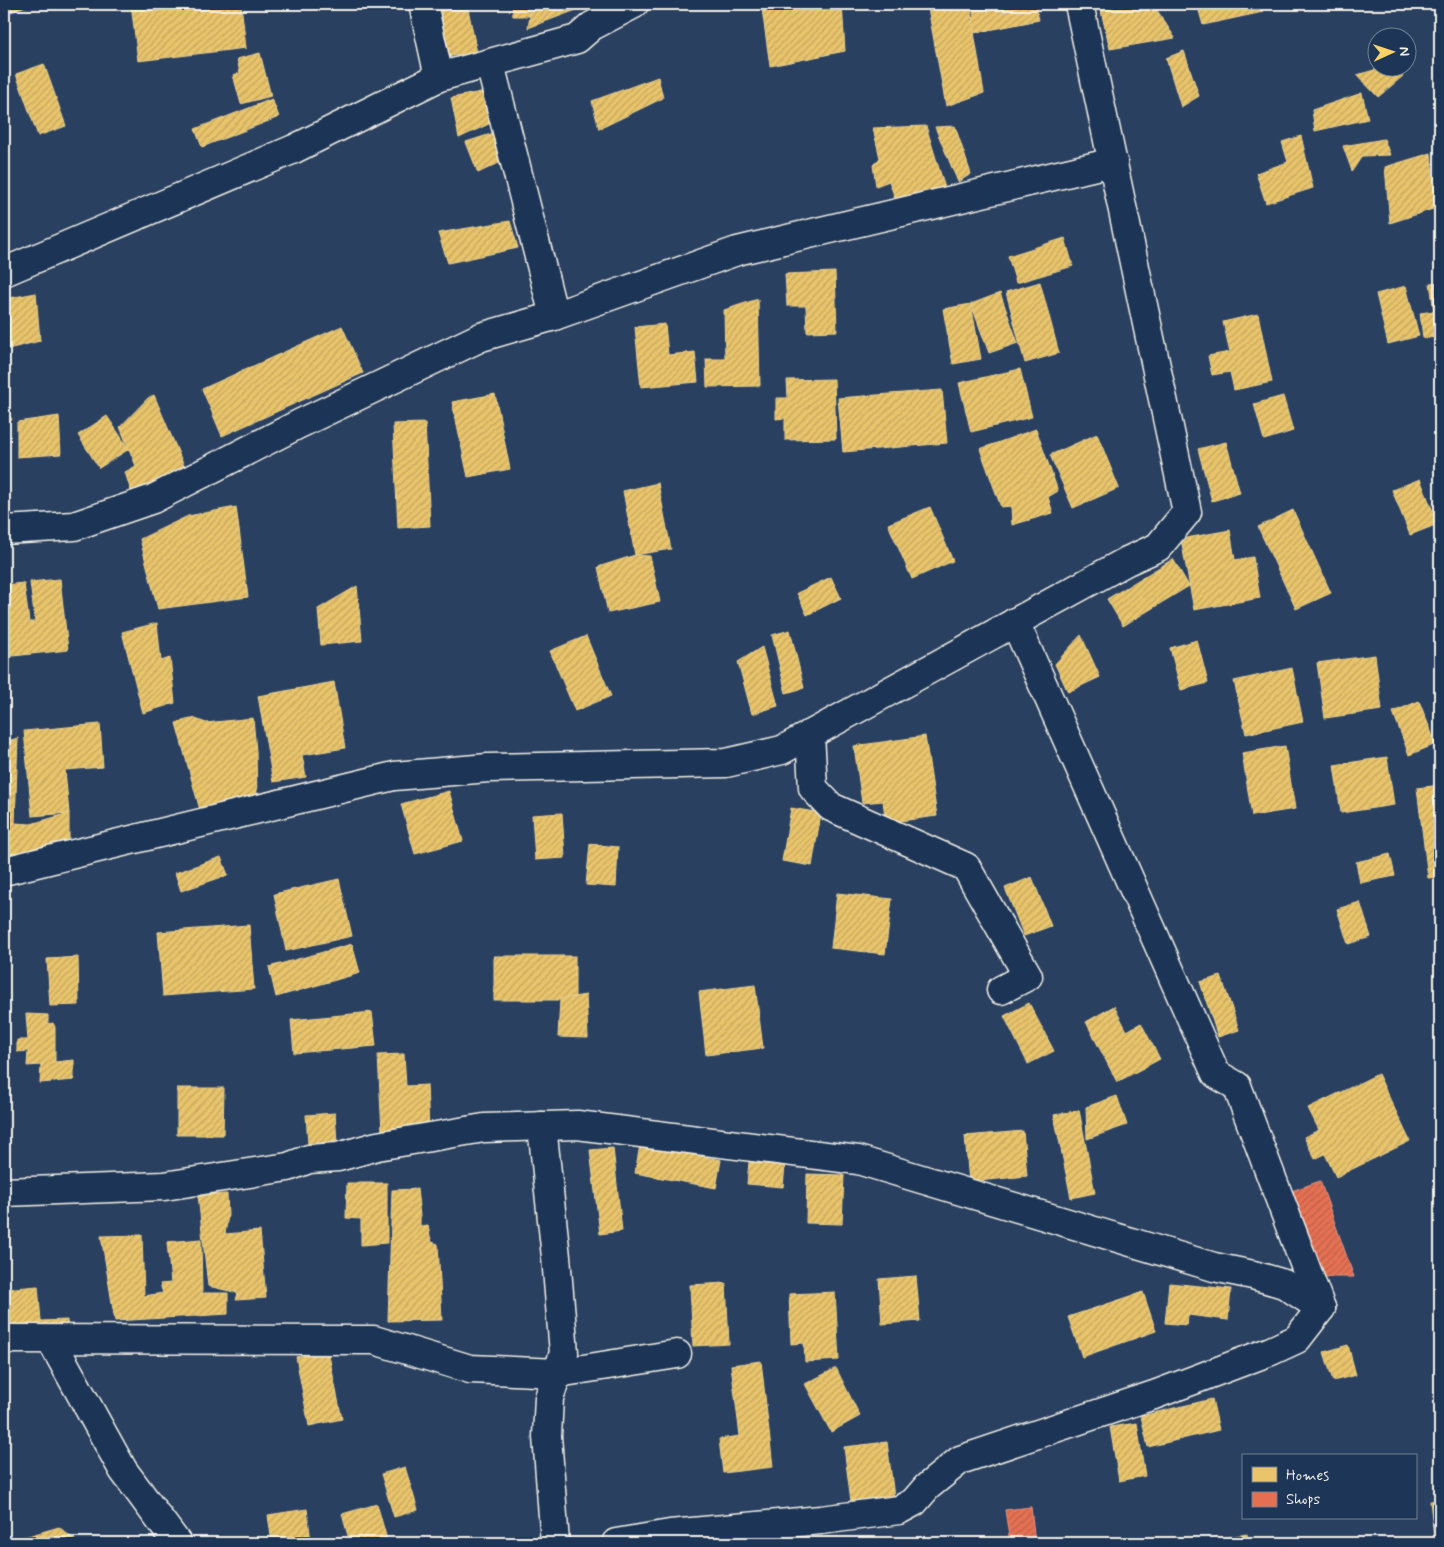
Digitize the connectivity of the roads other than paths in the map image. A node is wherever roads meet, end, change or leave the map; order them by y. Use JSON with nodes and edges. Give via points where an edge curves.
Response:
{"nodes":[{"id":1,"x":423,"y":4,"type":"edge"},
{"id":2,"x":634,"y":4,"type":"edge"},
{"id":3,"x":1080,"y":4,"type":"edge"},
{"id":4,"x":490,"y":64,"type":"junction"},
{"id":5,"x":439,"y":78,"type":"junction"},
{"id":6,"x":1114,"y":162,"type":"junction"},
{"id":7,"x":4,"y":272,"type":"edge"},
{"id":8,"x":554,"y":316,"type":"junction"},
{"id":9,"x":4,"y":530,"type":"edge"},
{"id":10,"x":1015,"y":622,"type":"junction"},
{"id":11,"x":810,"y":734,"type":"junction"},
{"id":12,"x":4,"y":871,"type":"edge"},
{"id":13,"x":1001,"y":990,"type":"dead end"},
{"id":14,"x":542,"y":1126,"type":"junction"},
{"id":15,"x":4,"y":1192,"type":"edge"},
{"id":16,"x":1321,"y":1308,"type":"junction"},
{"id":17,"x":4,"y":1339,"type":"edge"},
{"id":18,"x":51,"y":1340,"type":"junction"},
{"id":19,"x":677,"y":1354,"type":"dead end"},
{"id":20,"x":558,"y":1373,"type":"junction"},
{"id":21,"x":177,"y":1543,"type":"edge"},
{"id":22,"x":555,"y":1543,"type":"edge"},
{"id":23,"x":616,"y":1543,"type":"edge"}],
"edges":[{"from":1,"to":5,"type":"street"},
{"from":2,"to":4,"type":"street","via":[[592,26],[577,39]]},
{"from":3,"to":6,"type":"street"},
{"from":4,"to":5,"type":"street"},
{"from":4,"to":8,"type":"street"},
{"from":5,"to":7,"type":"street","via":[[294,149]]},
{"from":6,"to":8,"type":"street","via":[[738,251]]},
{"from":6,"to":10,"type":"street","via":[[1187,512],[1158,547]]},
{"from":8,"to":9,"type":"street","via":[[481,337],[299,424],[153,499],[74,526]]},
{"from":10,"to":11,"type":"street"},
{"from":10,"to":16,"type":"street","via":[[1216,1074],[1237,1086]]},
{"from":11,"to":12,"type":"street","via":[[782,750],[726,763],[488,768],[394,776]]},
{"from":11,"to":13,"type":"street","via":[[813,788],[831,807],[966,867],[1028,976]]},
{"from":14,"to":15,"type":"street","via":[[484,1128],[309,1159],[288,1167],[164,1186]]},
{"from":14,"to":16,"type":"street","via":[[577,1125],[858,1160],[1284,1284]]},
{"from":14,"to":20,"type":"street","via":[[564,1352]]},
{"from":16,"to":23,"type":"street","via":[[1297,1339],[1272,1351],[1154,1395],[960,1460],[914,1502],[899,1510],[670,1534]]},
{"from":17,"to":18,"type":"street"},
{"from":18,"to":20,"type":"street","via":[[374,1340],[470,1369]]},
{"from":18,"to":21,"type":"street","via":[[123,1470]]},
{"from":19,"to":20,"type":"street"},
{"from":20,"to":22,"type":"street","via":[[549,1398],[547,1436]]}]}
